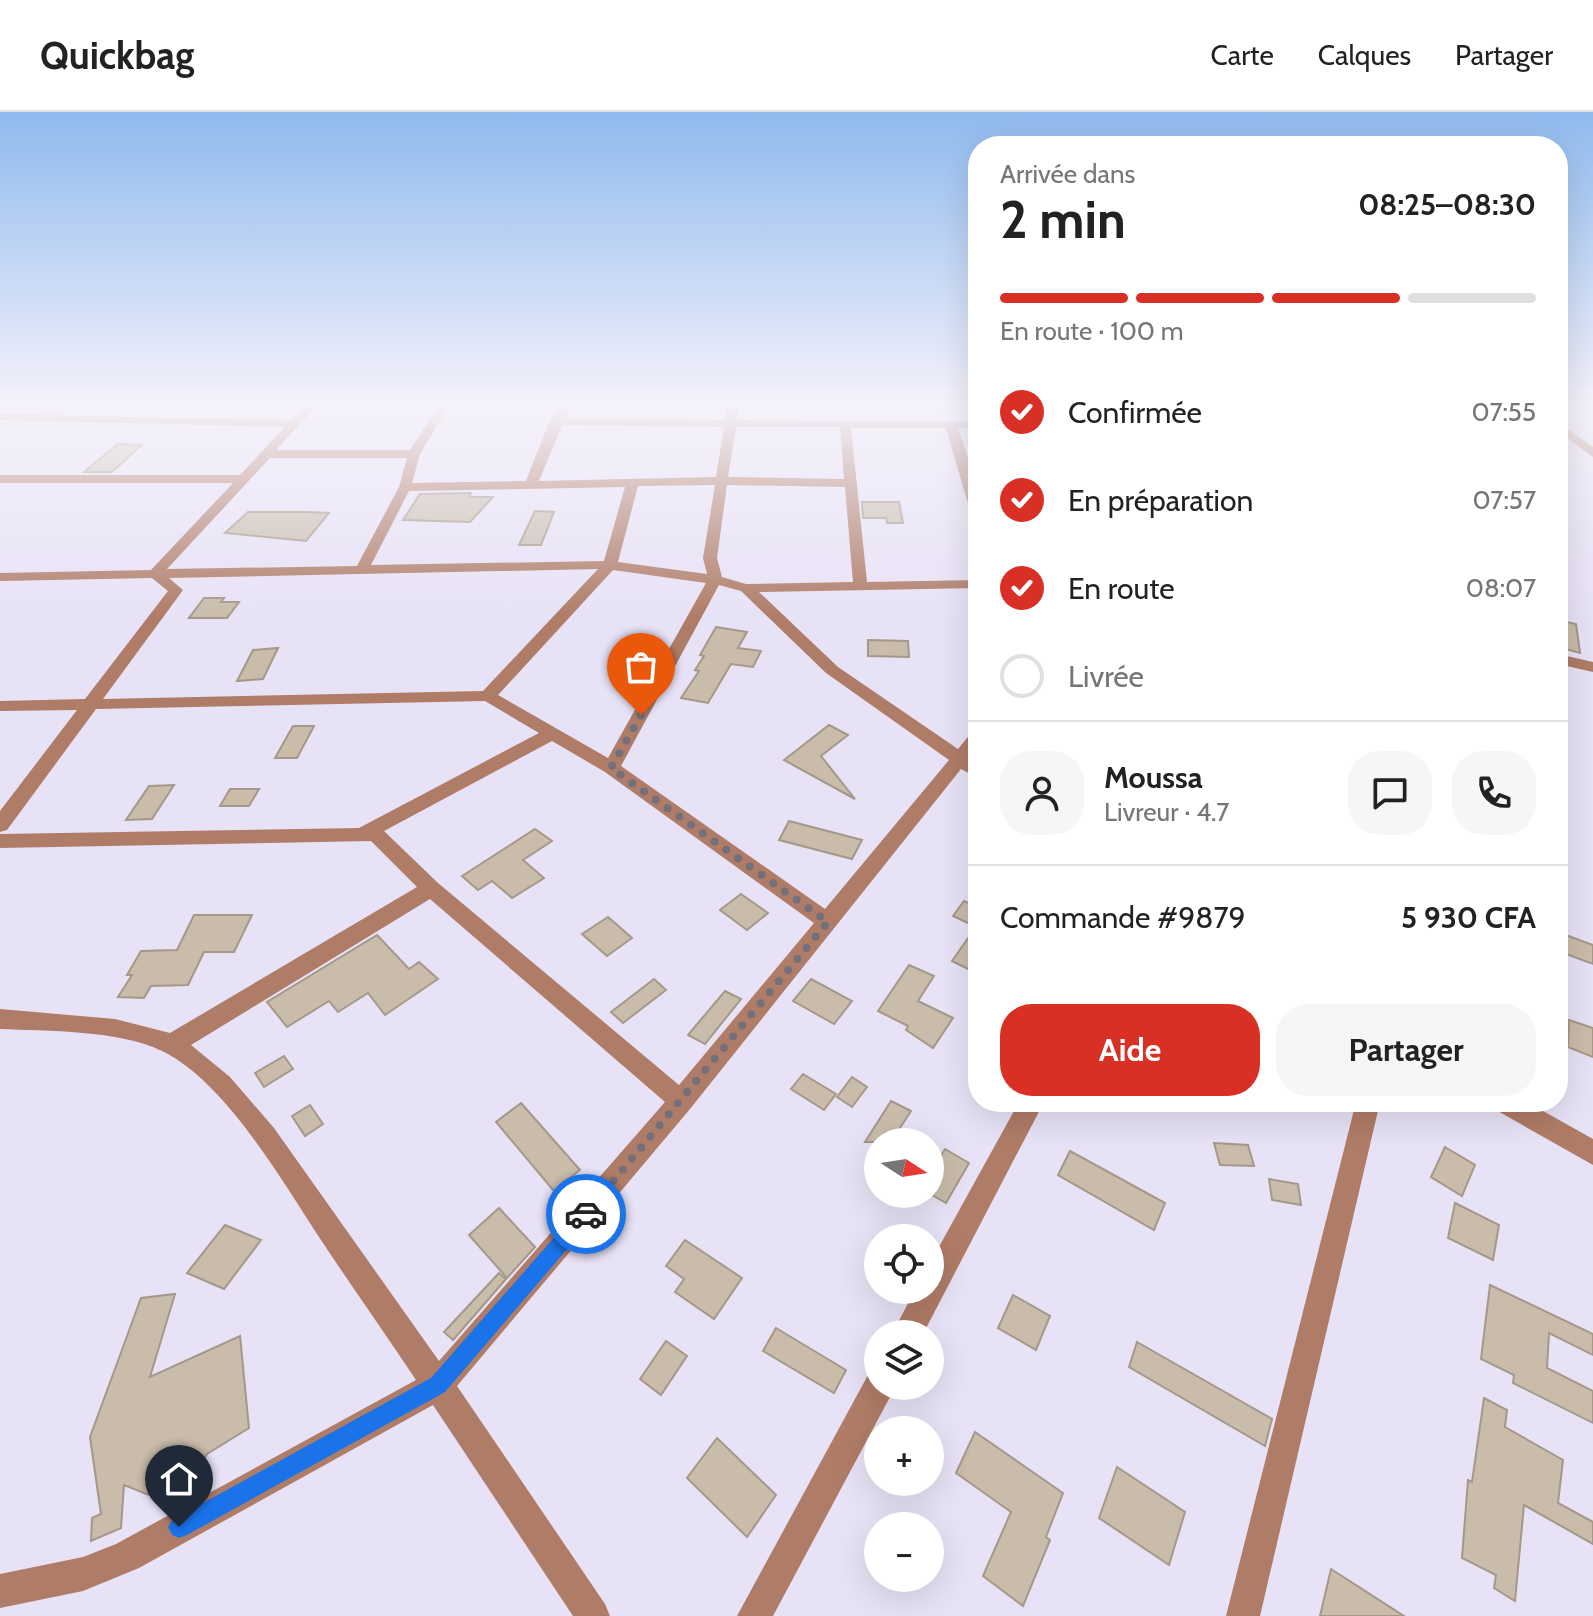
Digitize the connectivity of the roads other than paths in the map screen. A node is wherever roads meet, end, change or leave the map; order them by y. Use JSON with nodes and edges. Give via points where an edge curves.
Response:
{"nodes":[{"id":1,"x":408,"y":477,"type":"edge"},
{"id":2,"x":534,"y":477,"type":"edge"},
{"id":3,"x":721,"y":477,"type":"edge"},
{"id":4,"x":848,"y":477,"type":"edge"},
{"id":5,"x":0,"y":479,"type":"edge"},
{"id":6,"x":246,"y":479,"type":"joint"},
{"id":7,"x":720,"y":481,"type":"junction"},
{"id":8,"x":633,"y":482,"type":"junction"},
{"id":9,"x":848,"y":483,"type":"junction"},
{"id":10,"x":531,"y":485,"type":"junction"},
{"id":11,"x":405,"y":487,"type":"junction"},
{"id":12,"x":610,"y":565,"type":"junction"},
{"id":13,"x":363,"y":568,"type":"junction"},
{"id":14,"x":155,"y":574,"type":"junction"},
{"id":15,"x":0,"y":577,"type":"edge"},
{"id":16,"x":715,"y":580,"type":"junction"},
{"id":17,"x":860,"y":584,"type":"junction"},
{"id":18,"x":968,"y":584,"type":"edge"},
{"id":19,"x":746,"y":588,"type":"junction"},
{"id":20,"x":1568,"y":661,"type":"edge"},
{"id":21,"x":1593,"y":667,"type":"edge"},
{"id":22,"x":488,"y":696,"type":"junction"},
{"id":23,"x":93,"y":704,"type":"junction"},
{"id":24,"x":0,"y":706,"type":"edge"},
{"id":25,"x":552,"y":734,"type":"junction"},
{"id":26,"x":968,"y":764,"type":"edge"},
{"id":27,"x":968,"y":766,"type":"edge"},
{"id":28,"x":611,"y":768,"type":"junction"},
{"id":29,"x":0,"y":825,"type":"edge"},
{"id":30,"x":366,"y":832,"type":"junction"},
{"id":31,"x":0,"y":841,"type":"edge"},
{"id":32,"x":431,"y":888,"type":"junction"},
{"id":33,"x":828,"y":922,"type":"junction"},
{"id":34,"x":0,"y":1019,"type":"edge"},
{"id":35,"x":172,"y":1044,"type":"junction"},
{"id":36,"x":681,"y":1101,"type":"junction"},
{"id":37,"x":1027,"y":1112,"type":"edge"},
{"id":38,"x":1366,"y":1112,"type":"edge"},
{"id":39,"x":1522,"y":1112,"type":"edge"},
{"id":40,"x":1593,"y":1153,"type":"edge"},
{"id":41,"x":915,"y":1320,"type":"edge"},
{"id":42,"x":438,"y":1385,"type":"junction"},
{"id":43,"x":871,"y":1400,"type":"edge"},
{"id":44,"x":0,"y":1591,"type":"edge"},
{"id":45,"x":593,"y":1616,"type":"edge"},
{"id":46,"x":754,"y":1616,"type":"edge"},
{"id":47,"x":1243,"y":1616,"type":"edge"}],
"edges":[{"from":1,"to":11,"type":"street"},
{"from":2,"to":10,"type":"street"},
{"from":3,"to":7,"type":"street"},
{"from":4,"to":9,"type":"street"},
{"from":5,"to":6,"type":"street"},
{"from":6,"to":14,"type":"street"},
{"from":7,"to":8,"type":"street"},
{"from":7,"to":9,"type":"street"},
{"from":7,"to":16,"type":"street","via":[[710,558]]},
{"from":8,"to":10,"type":"street"},
{"from":8,"to":12,"type":"street"},
{"from":9,"to":17,"type":"street"},
{"from":10,"to":11,"type":"street"},
{"from":11,"to":13,"type":"street"},
{"from":12,"to":13,"type":"street"},
{"from":12,"to":16,"type":"street"},
{"from":12,"to":22,"type":"street"},
{"from":13,"to":14,"type":"street"},
{"from":14,"to":15,"type":"street"},
{"from":14,"to":23,"type":"street","via":[[176,590]]},
{"from":16,"to":19,"type":"street"},
{"from":16,"to":28,"type":"street"},
{"from":17,"to":18,"type":"street"},
{"from":17,"to":19,"type":"street"},
{"from":19,"to":26,"type":"street","via":[[832,670]]},
{"from":20,"to":21,"type":"street"},
{"from":22,"to":23,"type":"street"},
{"from":22,"to":25,"type":"street"},
{"from":23,"to":24,"type":"street"},
{"from":23,"to":29,"type":"street"},
{"from":25,"to":28,"type":"street"},
{"from":25,"to":30,"type":"street"},
{"from":27,"to":33,"type":"street"},
{"from":28,"to":33,"type":"street"},
{"from":30,"to":31,"type":"street"},
{"from":30,"to":32,"type":"street","via":[[383,838]]},
{"from":32,"to":35,"type":"street"},
{"from":32,"to":36,"type":"street"},
{"from":33,"to":36,"type":"street"},
{"from":34,"to":35,"type":"street","via":[[52,1021]]},
{"from":35,"to":42,"type":"street","via":[[228,1091]]},
{"from":36,"to":42,"type":"street"},
{"from":37,"to":41,"type":"street"},
{"from":38,"to":47,"type":"street"},
{"from":39,"to":40,"type":"street"},
{"from":42,"to":44,"type":"street","via":[[127,1556],[83,1574]]},
{"from":42,"to":45,"type":"street"},
{"from":43,"to":46,"type":"street"}]}
